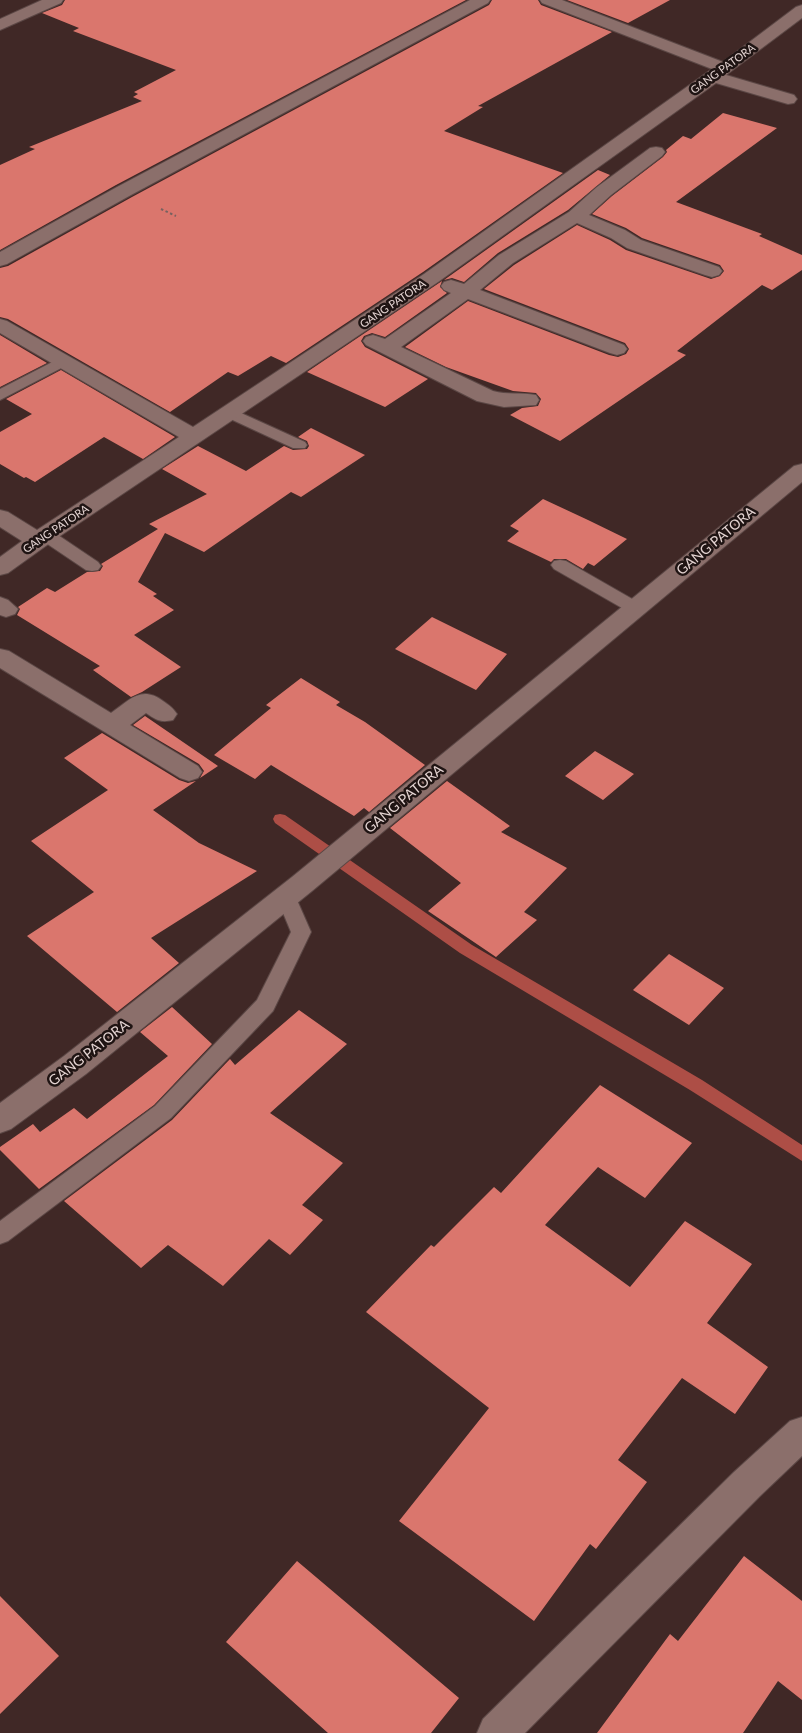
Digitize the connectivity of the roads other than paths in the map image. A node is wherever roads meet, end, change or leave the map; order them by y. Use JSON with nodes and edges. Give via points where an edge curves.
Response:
{"nodes":[{"id":1,"x":55,"y":0,"type":"edge"},
{"id":2,"x":482,"y":0,"type":"edge"},
{"id":3,"x":548,"y":0,"type":"edge"},
{"id":4,"x":802,"y":10,"type":"edge"},
{"id":5,"x":0,"y":25,"type":"edge"},
{"id":6,"x":719,"y":72,"type":"junction"},
{"id":7,"x":788,"y":100,"type":"dead end"},
{"id":8,"x":656,"y":152,"type":"dead end"},
{"id":9,"x":568,"y":180,"type":"junction"},
{"id":10,"x":604,"y":191,"type":"junction"},
{"id":11,"x":525,"y":211,"type":"junction"},
{"id":12,"x":569,"y":220,"type":"junction"},
{"id":13,"x":0,"y":260,"type":"edge"},
{"id":14,"x":712,"y":271,"type":"dead end"},
{"id":15,"x":431,"y":278,"type":"junction"},
{"id":16,"x":466,"y":292,"type":"junction"},
{"id":17,"x":0,"y":325,"type":"edge"},
{"id":18,"x":353,"y":331,"type":"junction"},
{"id":19,"x":387,"y":348,"type":"junction"},
{"id":20,"x":617,"y":349,"type":"dead end"},
{"id":21,"x":64,"y":361,"type":"junction"},
{"id":22,"x":0,"y":395,"type":"edge"},
{"id":23,"x":528,"y":400,"type":"dead end"},
{"id":24,"x":230,"y":413,"type":"junction"},
{"id":25,"x":195,"y":437,"type":"junction"},
{"id":26,"x":298,"y":445,"type":"dead end"},
{"id":27,"x":802,"y":471,"type":"edge"},
{"id":28,"x":0,"y":517,"type":"edge"},
{"id":29,"x":42,"y":538,"type":"junction"},
{"id":30,"x":560,"y":565,"type":"dead end"},
{"id":31,"x":92,"y":566,"type":"dead end"},
{"id":32,"x":0,"y":568,"type":"edge"},
{"id":33,"x":635,"y":608,"type":"junction"},
{"id":34,"x":0,"y":657,"type":"edge"},
{"id":35,"x":164,"y":714,"type":"dead end"},
{"id":36,"x":112,"y":725,"type":"junction"},
{"id":37,"x":189,"y":772,"type":"dead end"},
{"id":38,"x":286,"y":896,"type":"junction"},
{"id":39,"x":0,"y":1120,"type":"edge"},
{"id":40,"x":0,"y":1234,"type":"edge"},
{"id":41,"x":802,"y":1433,"type":"edge"},
{"id":42,"x":498,"y":1733,"type":"edge"}],
"edges":[{"from":1,"to":5,"type":"street"},
{"from":2,"to":13,"type":"street"},
{"from":3,"to":6,"type":"street"},
{"from":4,"to":6,"type":"street","name":"GANG PATORA"},
{"from":6,"to":7,"type":"street"},
{"from":6,"to":9,"type":"street","name":"GANG PATORA"},
{"from":8,"to":10,"type":"street"},
{"from":9,"to":10,"type":"street"},
{"from":9,"to":11,"type":"street","name":"GANG PATORA"},
{"from":10,"to":12,"type":"street"},
{"from":11,"to":12,"type":"street"},
{"from":11,"to":15,"type":"street","name":"GANG PATORA"},
{"from":12,"to":14,"type":"street","via":[[618,234],[634,244]]},
{"from":12,"to":16,"type":"street","via":[[506,259]]},
{"from":15,"to":16,"type":"street"},
{"from":15,"to":18,"type":"street","name":"GANG PATORA"},
{"from":16,"to":19,"type":"street"},
{"from":16,"to":20,"type":"street"},
{"from":17,"to":21,"type":"street"},
{"from":18,"to":19,"type":"street"},
{"from":18,"to":24,"type":"street","name":"GANG PATORA"},
{"from":19,"to":23,"type":"street","via":[[486,396],[504,401]]},
{"from":21,"to":22,"type":"lane"},
{"from":21,"to":25,"type":"street","via":[[102,386]]},
{"from":24,"to":25,"type":"street","name":"GANG PATORA"},
{"from":24,"to":26,"type":"lane"},
{"from":25,"to":29,"type":"street","name":"GANG PATORA"},
{"from":27,"to":33,"type":"street","name":"GANG PATORA"},
{"from":28,"to":29,"type":"street"},
{"from":29,"to":31,"type":"lane"},
{"from":29,"to":32,"type":"street","name":"GANG PATORA"},
{"from":30,"to":33,"type":"lane"},
{"from":33,"to":38,"type":"street","name":"GANG PATORA"},
{"from":34,"to":36,"type":"street"},
{"from":35,"to":36,"type":"street","via":[[146,701]]},
{"from":36,"to":37,"type":"street"},
{"from":38,"to":39,"type":"street","name":"GANG PATORA"},
{"from":38,"to":40,"type":"lane","via":[[301,932],[265,1005],[163,1112]]},
{"from":41,"to":42,"type":"street","via":[[733,1497]]}]}
